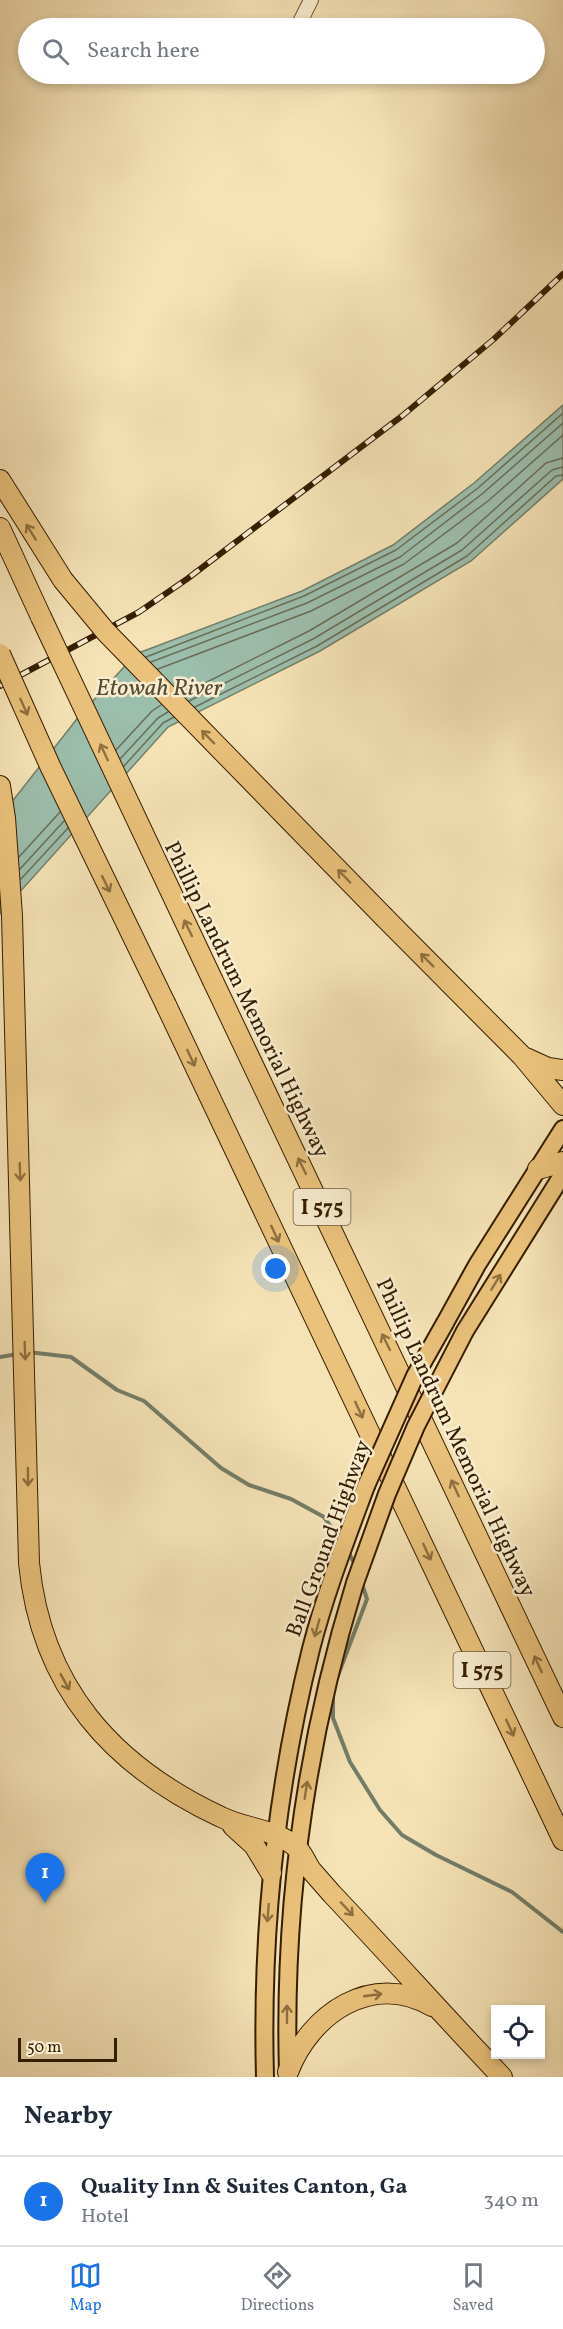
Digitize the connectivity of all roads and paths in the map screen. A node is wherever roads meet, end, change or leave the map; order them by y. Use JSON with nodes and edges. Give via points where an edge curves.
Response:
{"nodes":[{"id":1,"x":311,"y":0,"type":"edge"},
{"id":2,"x":302,"y":18,"type":"edge"},
{"id":3,"x":0,"y":480,"type":"edge"},
{"id":4,"x":0,"y":528,"type":"edge"},
{"id":5,"x":0,"y":654,"type":"edge"},
{"id":6,"x":0,"y":786,"type":"edge"},
{"id":7,"x":522,"y":1056,"type":"junction"},
{"id":8,"x":563,"y":1070,"type":"edge"},
{"id":9,"x":563,"y":1104,"type":"edge"},
{"id":10,"x":563,"y":1129,"type":"edge"},
{"id":11,"x":563,"y":1162,"type":"edge"},
{"id":12,"x":538,"y":1169,"type":"junction"},
{"id":13,"x":563,"y":1174,"type":"edge"},
{"id":14,"x":563,"y":1717,"type":"edge"},
{"id":15,"x":223,"y":1818,"type":"junction"},
{"id":16,"x":275,"y":1834,"type":"junction"},
{"id":17,"x":563,"y":1840,"type":"edge"},
{"id":18,"x":297,"y":1848,"type":"junction"},
{"id":19,"x":271,"y":1874,"type":"junction"},
{"id":20,"x":440,"y":2010,"type":"junction"},
{"id":21,"x":288,"y":2075,"type":"edge"},
{"id":22,"x":265,"y":2077,"type":"edge"},
{"id":23,"x":502,"y":2077,"type":"edge"}],
"edges":[{"from":1,"to":2,"type":"street"},
{"from":7,"to":3,"type":"highway","one_way":true,"bridge":true,"via":[[114,641],[63,580]]},
{"from":14,"to":4,"type":"highway","name":"Phillip Landrum Memorial Highway","number":"I 575","one_way":true,"bridge":true},
{"from":5,"to":17,"type":"highway","number":"I 575","one_way":true,"bridge":true},
{"from":6,"to":15,"type":"highway","one_way":true,"via":[[10,873],[30,1581],[37,1616],[56,1665],[92,1723],[124,1757],[158,1783]]},
{"from":7,"to":8,"type":"highway"},
{"from":7,"to":9,"type":"highway"},
{"from":10,"to":12,"type":"main road","name":"Ball Ground Highway"},
{"from":11,"to":12,"type":"highway"},
{"from":12,"to":16,"type":"main road","name":"Ball Ground Highway","one_way":true,"bridge":true,"via":[[445,1323],[396,1417],[366,1486],[311,1649]]},
{"from":18,"to":13,"type":"main road","one_way":true,"bridge":true,"via":[[320,1710],[355,1583],[387,1494],[411,1436],[465,1331]]},
{"from":15,"to":16,"type":"highway"},
{"from":15,"to":19,"type":"highway","via":[[254,1845]]},
{"from":16,"to":18,"type":"highway"},
{"from":16,"to":19,"type":"main road","name":"Ball Ground Highway"},
{"from":18,"to":20,"type":"highway","one_way":true,"via":[[323,1884]]},
{"from":21,"to":18,"type":"main road","one_way":true,"via":[[288,1956]]},
{"from":19,"to":22,"type":"main road","name":"Ball Ground Highway","one_way":true,"via":[[265,1961]]},
{"from":21,"to":20,"type":"highway","one_way":true,"via":[[306,2036],[344,2003],[366,1995],[395,1994],[420,1999]]},
{"from":20,"to":23,"type":"highway"}]}
